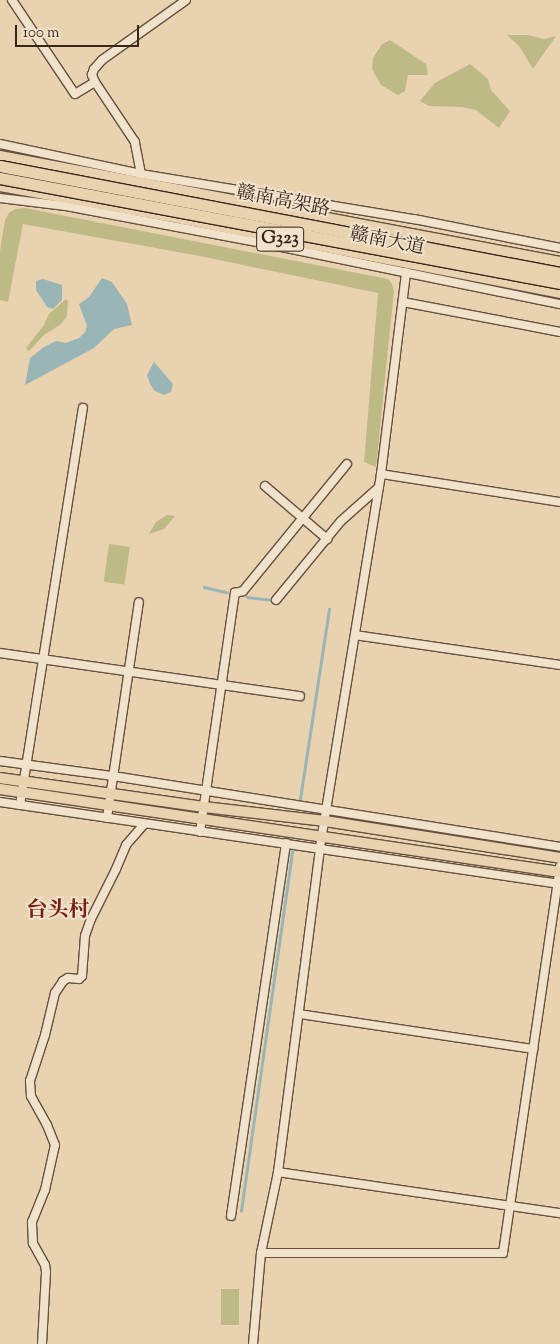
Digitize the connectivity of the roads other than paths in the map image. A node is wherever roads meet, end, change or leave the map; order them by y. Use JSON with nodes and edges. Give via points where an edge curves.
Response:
{"nodes":[{"id":1,"x":12,"y":0,"type":"edge"},
{"id":2,"x":186,"y":0,"type":"edge"},
{"id":3,"x":95,"y":82,"type":"junction"},
{"id":4,"x":0,"y":144,"type":"edge"},
{"id":5,"x":10,"y":145,"type":"junction"},
{"id":6,"x":2,"y":159,"type":"edge"},
{"id":7,"x":52,"y":165,"type":"junction"},
{"id":8,"x":141,"y":174,"type":"junction"},
{"id":9,"x":1,"y":184,"type":"edge"},
{"id":10,"x":48,"y":194,"type":"junction"},
{"id":11,"x":0,"y":199,"type":"edge"},
{"id":12,"x":560,"y":248,"type":"edge"},
{"id":13,"x":560,"y":262,"type":"edge"},
{"id":14,"x":406,"y":273,"type":"junction"},
{"id":15,"x":560,"y":273,"type":"edge"},
{"id":16,"x":560,"y":283,"type":"edge"},
{"id":17,"x":560,"y":293,"type":"edge"},
{"id":18,"x":403,"y":302,"type":"junction"},
{"id":19,"x":560,"y":304,"type":"edge"},
{"id":20,"x":560,"y":332,"type":"edge"},
{"id":21,"x":83,"y":408,"type":"dead end"},
{"id":22,"x":347,"y":464,"type":"dead end"},
{"id":23,"x":381,"y":474,"type":"junction"},
{"id":24,"x":265,"y":486,"type":"dead end"},
{"id":25,"x":378,"y":488,"type":"junction"},
{"id":26,"x":560,"y":502,"type":"edge"},
{"id":27,"x":302,"y":517,"type":"junction"},
{"id":28,"x":327,"y":539,"type":"junction"},
{"id":29,"x":276,"y":600,"type":"dead end"},
{"id":30,"x":139,"y":602,"type":"dead end"},
{"id":31,"x":355,"y":635,"type":"junction"},
{"id":32,"x":0,"y":654,"type":"edge"},
{"id":33,"x":43,"y":660,"type":"junction"},
{"id":34,"x":560,"y":666,"type":"edge"},
{"id":35,"x":129,"y":672,"type":"junction"},
{"id":36,"x":222,"y":685,"type":"junction"},
{"id":37,"x":300,"y":696,"type":"dead end"},
{"id":38,"x":0,"y":761,"type":"edge"},
{"id":39,"x":26,"y":766,"type":"junction"},
{"id":40,"x":113,"y":776,"type":"junction"},
{"id":41,"x":0,"y":778,"type":"edge"},
{"id":42,"x":22,"y":787,"type":"junction"},
{"id":43,"x":0,"y":789,"type":"edge"},
{"id":44,"x":206,"y":791,"type":"junction"},
{"id":45,"x":110,"y":793,"type":"junction"},
{"id":46,"x":0,"y":802,"type":"edge"},
{"id":47,"x":20,"y":805,"type":"junction"},
{"id":48,"x":109,"y":805,"type":"junction"},
{"id":49,"x":204,"y":807,"type":"junction"},
{"id":50,"x":327,"y":810,"type":"junction"},
{"id":51,"x":107,"y":818,"type":"junction"},
{"id":52,"x":202,"y":820,"type":"junction"},
{"id":53,"x":325,"y":821,"type":"junction"},
{"id":54,"x":144,"y":824,"type":"junction"},
{"id":55,"x":200,"y":832,"type":"junction"},
{"id":56,"x":322,"y":835,"type":"junction"},
{"id":57,"x":286,"y":843,"type":"junction"},
{"id":58,"x":320,"y":847,"type":"junction"},
{"id":59,"x":560,"y":847,"type":"edge"},
{"id":60,"x":560,"y":858,"type":"edge"},
{"id":61,"x":560,"y":870,"type":"edge"},
{"id":62,"x":559,"y":884,"type":"edge"},
{"id":63,"x":299,"y":1014,"type":"junction"},
{"id":64,"x":533,"y":1050,"type":"junction"},
{"id":65,"x":278,"y":1172,"type":"junction"},
{"id":66,"x":510,"y":1206,"type":"junction"},
{"id":67,"x":560,"y":1213,"type":"edge"},
{"id":68,"x":231,"y":1216,"type":"dead end"},
{"id":69,"x":261,"y":1253,"type":"junction"},
{"id":70,"x":42,"y":1344,"type":"edge"},
{"id":71,"x":253,"y":1344,"type":"edge"}],
"edges":[{"from":1,"to":3,"type":"street","via":[[75,94]]},
{"from":2,"to":3,"type":"street","via":[[102,60],[92,75]]},
{"from":3,"to":8,"type":"street","via":[[135,142]]},
{"from":4,"to":5,"type":"street"},
{"from":5,"to":6,"type":"street"},
{"from":5,"to":8,"type":"street"},
{"from":6,"to":7,"type":"main road","name":"赣南大道","number":"G323"},
{"from":6,"to":9,"type":"street"},
{"from":6,"to":15,"type":"highway","name":"赣南高架路","bridge":true},
{"from":7,"to":10,"type":"main road"},
{"from":7,"to":13,"type":"main road","name":"赣南大道","number":"G323"},
{"from":8,"to":12,"type":"street","via":[[414,219]]},
{"from":9,"to":10,"type":"main road","name":"赣南大道","number":"G323"},
{"from":9,"to":11,"type":"street"},
{"from":9,"to":16,"type":"highway","name":"赣南高架路","bridge":true},
{"from":10,"to":17,"type":"main road","name":"赣南大道","number":"G323"},
{"from":11,"to":14,"type":"street","via":[[66,206]]},
{"from":14,"to":18,"type":"street"},
{"from":14,"to":19,"type":"street"},
{"from":18,"to":20,"type":"street"},
{"from":18,"to":23,"type":"street"},
{"from":21,"to":33,"type":"street"},
{"from":22,"to":27,"type":"street"},
{"from":23,"to":25,"type":"street"},
{"from":23,"to":26,"type":"street"},
{"from":24,"to":27,"type":"street"},
{"from":25,"to":28,"type":"street","via":[[341,521]]},
{"from":25,"to":31,"type":"street"},
{"from":27,"to":28,"type":"street"},
{"from":27,"to":36,"type":"street","via":[[243,591],[235,592]]},
{"from":28,"to":29,"type":"street"},
{"from":30,"to":35,"type":"street"},
{"from":31,"to":34,"type":"street"},
{"from":31,"to":50,"type":"street"},
{"from":32,"to":33,"type":"street"},
{"from":33,"to":35,"type":"street"},
{"from":33,"to":39,"type":"street"},
{"from":35,"to":36,"type":"street"},
{"from":35,"to":40,"type":"street"},
{"from":36,"to":37,"type":"street"},
{"from":36,"to":44,"type":"street"},
{"from":38,"to":39,"type":"street"},
{"from":39,"to":40,"type":"street"},
{"from":39,"to":42,"type":"street"},
{"from":40,"to":44,"type":"street"},
{"from":40,"to":45,"type":"street"},
{"from":41,"to":42,"type":"main road"},
{"from":42,"to":43,"type":"main road"},
{"from":42,"to":45,"type":"main road"},
{"from":42,"to":47,"type":"street"},
{"from":42,"to":48,"type":"main road"},
{"from":44,"to":49,"type":"street"},
{"from":44,"to":50,"type":"street"},
{"from":45,"to":48,"type":"street"},
{"from":45,"to":49,"type":"main road"},
{"from":46,"to":47,"type":"street"},
{"from":47,"to":51,"type":"street"},
{"from":48,"to":51,"type":"street"},
{"from":48,"to":52,"type":"main road"},
{"from":49,"to":52,"type":"street"},
{"from":49,"to":53,"type":"main road"},
{"from":50,"to":53,"type":"street"},
{"from":50,"to":59,"type":"street"},
{"from":51,"to":54,"type":"street"},
{"from":52,"to":55,"type":"street"},
{"from":52,"to":56,"type":"main road"},
{"from":53,"to":56,"type":"street"},
{"from":53,"to":60,"type":"main road"},
{"from":54,"to":55,"type":"street"},
{"from":54,"to":70,"type":"street","via":[[126,845],[91,919],[82,976],[63,980],[55,993],[30,1081],[31,1096],[48,1125],[55,1145],[45,1190],[32,1222],[33,1243],[46,1272]]},
{"from":55,"to":57,"type":"street"},
{"from":56,"to":58,"type":"street"},
{"from":56,"to":61,"type":"main road"},
{"from":57,"to":58,"type":"street"},
{"from":57,"to":68,"type":"street"},
{"from":58,"to":62,"type":"street"},
{"from":58,"to":63,"type":"street"},
{"from":61,"to":62,"type":"street"},
{"from":62,"to":64,"type":"street"},
{"from":63,"to":64,"type":"street"},
{"from":63,"to":65,"type":"street"},
{"from":64,"to":66,"type":"street"},
{"from":65,"to":66,"type":"street"},
{"from":65,"to":69,"type":"street"},
{"from":66,"to":67,"type":"street"},
{"from":66,"to":69,"type":"street","via":[[503,1253]]},
{"from":69,"to":71,"type":"street"}]}
